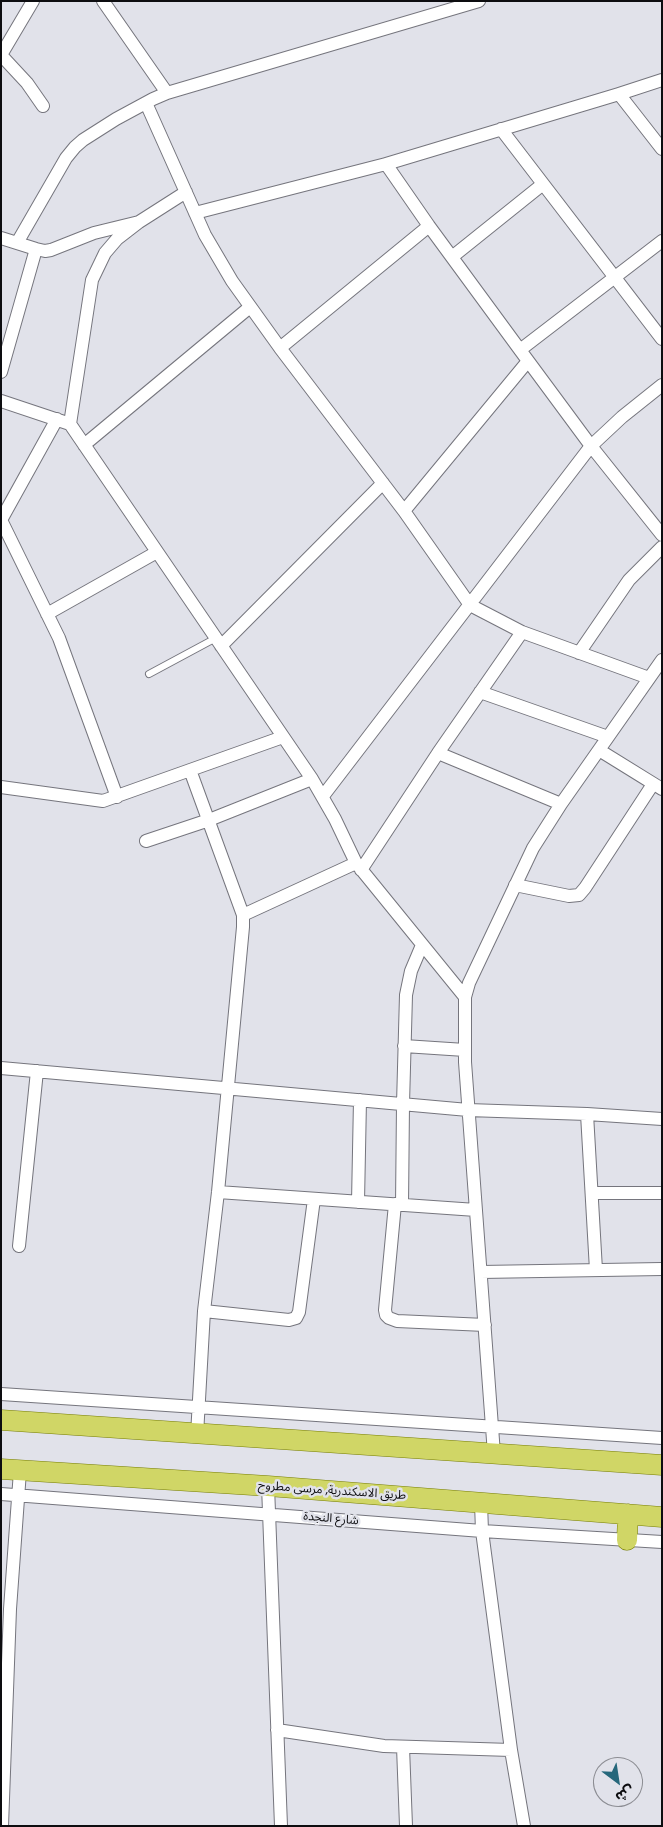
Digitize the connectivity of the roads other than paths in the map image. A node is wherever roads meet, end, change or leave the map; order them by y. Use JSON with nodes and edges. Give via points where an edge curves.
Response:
{"nodes":[{"id":1,"x":33,"y":1,"type":"edge"},
{"id":2,"x":103,"y":1,"type":"edge"},
{"id":3,"x":474,"y":2,"type":"edge"},
{"id":4,"x":1,"y":55,"type":"edge"},
{"id":5,"x":662,"y":80,"type":"edge"},
{"id":6,"x":167,"y":93,"type":"junction"},
{"id":7,"x":619,"y":94,"type":"junction"},
{"id":8,"x":146,"y":103,"type":"junction"},
{"id":9,"x":44,"y":106,"type":"dead end"},
{"id":10,"x":502,"y":129,"type":"junction"},
{"id":11,"x":662,"y":149,"type":"edge"},
{"id":12,"x":386,"y":164,"type":"junction"},
{"id":13,"x":543,"y":184,"type":"junction"},
{"id":14,"x":186,"y":192,"type":"junction"},
{"id":15,"x":195,"y":213,"type":"junction"},
{"id":16,"x":139,"y":222,"type":"junction"},
{"id":17,"x":429,"y":226,"type":"junction"},
{"id":18,"x":1,"y":238,"type":"edge"},
{"id":19,"x":662,"y":241,"type":"edge"},
{"id":20,"x":17,"y":243,"type":"junction"},
{"id":21,"x":36,"y":250,"type":"junction"},
{"id":22,"x":452,"y":258,"type":"junction"},
{"id":23,"x":615,"y":278,"type":"junction"},
{"id":24,"x":250,"y":307,"type":"junction"},
{"id":25,"x":662,"y":339,"type":"edge"},
{"id":26,"x":280,"y":348,"type":"junction"},
{"id":27,"x":520,"y":350,"type":"junction"},
{"id":28,"x":528,"y":361,"type":"junction"},
{"id":29,"x":1,"y":372,"type":"edge"},
{"id":30,"x":662,"y":385,"type":"edge"},
{"id":31,"x":1,"y":401,"type":"edge"},
{"id":32,"x":57,"y":419,"type":"junction"},
{"id":33,"x":70,"y":424,"type":"junction"},
{"id":34,"x":84,"y":445,"type":"junction"},
{"id":35,"x":591,"y":446,"type":"junction"},
{"id":36,"x":383,"y":483,"type":"junction"},
{"id":37,"x":404,"y":511,"type":"junction"},
{"id":38,"x":1,"y":520,"type":"edge"},
{"id":39,"x":662,"y":535,"type":"edge"},
{"id":40,"x":662,"y":547,"type":"edge"},
{"id":41,"x":157,"y":552,"type":"junction"},
{"id":42,"x":470,"y":606,"type":"junction"},
{"id":43,"x":48,"y":614,"type":"junction"},
{"id":44,"x":522,"y":632,"type":"junction"},
{"id":45,"x":219,"y":642,"type":"junction"},
{"id":46,"x":578,"y":653,"type":"junction"},
{"id":47,"x":662,"y":660,"type":"edge"},
{"id":48,"x":149,"y":674,"type":"dead end"},
{"id":49,"x":649,"y":678,"type":"junction"},
{"id":50,"x":480,"y":692,"type":"junction"},
{"id":51,"x":283,"y":737,"type":"junction"},
{"id":52,"x":608,"y":737,"type":"junction"},
{"id":53,"x":599,"y":750,"type":"junction"},
{"id":54,"x":438,"y":753,"type":"junction"},
{"id":55,"x":190,"y":770,"type":"junction"},
{"id":56,"x":312,"y":779,"type":"junction"},
{"id":57,"x":657,"y":786,"type":"edge"},
{"id":58,"x":1,"y":787,"type":"edge"},
{"id":59,"x":323,"y":796,"type":"junction"},
{"id":60,"x":117,"y":797,"type":"junction"},
{"id":61,"x":561,"y":804,"type":"junction"},
{"id":62,"x":210,"y":820,"type":"junction"},
{"id":63,"x":146,"y":841,"type":"dead end"},
{"id":64,"x":358,"y":867,"type":"junction"},
{"id":65,"x":515,"y":885,"type":"junction"},
{"id":66,"x":243,"y":916,"type":"junction"},
{"id":67,"x":422,"y":945,"type":"junction"},
{"id":68,"x":464,"y":997,"type":"junction"},
{"id":69,"x":404,"y":1046,"type":"junction"},
{"id":70,"x":465,"y":1050,"type":"junction"},
{"id":71,"x":1,"y":1068,"type":"edge"},
{"id":72,"x":37,"y":1071,"type":"junction"},
{"id":73,"x":228,"y":1088,"type":"junction"},
{"id":74,"x":360,"y":1100,"type":"junction"},
{"id":75,"x":402,"y":1104,"type":"junction"},
{"id":76,"x":468,"y":1110,"type":"junction"},
{"id":77,"x":588,"y":1114,"type":"junction"},
{"id":78,"x":662,"y":1119,"type":"edge"},
{"id":79,"x":218,"y":1192,"type":"junction"},
{"id":80,"x":592,"y":1193,"type":"junction"},
{"id":81,"x":662,"y":1193,"type":"edge"},
{"id":82,"x":314,"y":1199,"type":"junction"},
{"id":83,"x":358,"y":1202,"type":"junction"},
{"id":84,"x":398,"y":1205,"type":"junction"},
{"id":85,"x":476,"y":1210,"type":"junction"},
{"id":86,"x":19,"y":1246,"type":"dead end"},
{"id":87,"x":662,"y":1269,"type":"edge"},
{"id":88,"x":596,"y":1270,"type":"junction"},
{"id":89,"x":481,"y":1272,"type":"junction"},
{"id":90,"x":204,"y":1311,"type":"junction"},
{"id":91,"x":485,"y":1325,"type":"junction"},
{"id":92,"x":1,"y":1394,"type":"edge"},
{"id":93,"x":198,"y":1407,"type":"junction"},
{"id":94,"x":1,"y":1420,"type":"edge"},
{"id":95,"x":490,"y":1426,"type":"junction"},
{"id":96,"x":196,"y":1434,"type":"junction"},
{"id":97,"x":662,"y":1438,"type":"edge"},
{"id":98,"x":494,"y":1454,"type":"junction"},
{"id":99,"x":662,"y":1465,"type":"edge"},
{"id":100,"x":10,"y":1470,"type":"edge"},
{"id":101,"x":268,"y":1486,"type":"junction"},
{"id":102,"x":1,"y":1494,"type":"edge"},
{"id":103,"x":18,"y":1495,"type":"junction"},
{"id":104,"x":481,"y":1503,"type":"junction"},
{"id":105,"x":269,"y":1514,"type":"junction"},
{"id":106,"x":628,"y":1514,"type":"junction"},
{"id":107,"x":662,"y":1517,"type":"edge"},
{"id":108,"x":482,"y":1531,"type":"junction"},
{"id":109,"x":627,"y":1540,"type":"junction"},
{"id":110,"x":662,"y":1542,"type":"edge"},
{"id":111,"x":6,"y":1609,"type":"edge"},
{"id":112,"x":5,"y":1660,"type":"edge"},
{"id":113,"x":4,"y":1710,"type":"edge"},
{"id":114,"x":277,"y":1730,"type":"junction"},
{"id":115,"x":403,"y":1747,"type":"junction"},
{"id":116,"x":511,"y":1750,"type":"junction"},
{"id":117,"x":2,"y":1826,"type":"edge"},
{"id":118,"x":281,"y":1826,"type":"edge"},
{"id":119,"x":406,"y":1826,"type":"edge"},
{"id":120,"x":524,"y":1826,"type":"edge"}],
"edges":[{"from":1,"to":4,"type":"street"},
{"from":2,"to":6,"type":"street"},
{"from":3,"to":6,"type":"street"},
{"from":4,"to":9,"type":"street"},
{"from":5,"to":7,"type":"street"},
{"from":6,"to":8,"type":"street"},
{"from":7,"to":10,"type":"street"},
{"from":7,"to":11,"type":"street"},
{"from":8,"to":14,"type":"street"},
{"from":8,"to":20,"type":"street","via":[[92,133],[75,147]]},
{"from":10,"to":12,"type":"street"},
{"from":10,"to":13,"type":"street"},
{"from":12,"to":15,"type":"street"},
{"from":12,"to":17,"type":"street"},
{"from":13,"to":22,"type":"street"},
{"from":13,"to":23,"type":"street"},
{"from":14,"to":15,"type":"street"},
{"from":14,"to":16,"type":"street"},
{"from":15,"to":24,"type":"street","via":[[213,251]]},
{"from":16,"to":21,"type":"street","via":[[94,233],[51,250]]},
{"from":16,"to":33,"type":"street","via":[[105,253],[92,280]]},
{"from":17,"to":22,"type":"street"},
{"from":17,"to":26,"type":"street"},
{"from":18,"to":20,"type":"street"},
{"from":19,"to":23,"type":"street"},
{"from":20,"to":21,"type":"street"},
{"from":21,"to":29,"type":"street"},
{"from":22,"to":27,"type":"street"},
{"from":23,"to":25,"type":"street"},
{"from":23,"to":27,"type":"street"},
{"from":24,"to":26,"type":"street"},
{"from":24,"to":34,"type":"street"},
{"from":26,"to":36,"type":"street"},
{"from":27,"to":28,"type":"street"},
{"from":28,"to":35,"type":"street"},
{"from":28,"to":37,"type":"street"},
{"from":30,"to":35,"type":"street","via":[[622,416]]},
{"from":31,"to":32,"type":"street"},
{"from":32,"to":33,"type":"street"},
{"from":32,"to":38,"type":"street"},
{"from":33,"to":34,"type":"street"},
{"from":34,"to":41,"type":"street"},
{"from":35,"to":39,"type":"street"},
{"from":35,"to":42,"type":"street"},
{"from":36,"to":37,"type":"street"},
{"from":36,"to":45,"type":"street"},
{"from":37,"to":42,"type":"street"},
{"from":38,"to":43,"type":"street"},
{"from":40,"to":46,"type":"street","via":[[630,580]]},
{"from":41,"to":43,"type":"street"},
{"from":41,"to":45,"type":"street"},
{"from":42,"to":44,"type":"street"},
{"from":42,"to":59,"type":"street"},
{"from":43,"to":60,"type":"street"},
{"from":44,"to":46,"type":"street"},
{"from":44,"to":50,"type":"street"},
{"from":45,"to":48,"type":"lane"},
{"from":45,"to":51,"type":"street"},
{"from":46,"to":49,"type":"street"},
{"from":47,"to":49,"type":"street"},
{"from":49,"to":52,"type":"street"},
{"from":50,"to":52,"type":"street"},
{"from":50,"to":54,"type":"street"},
{"from":51,"to":55,"type":"street"},
{"from":51,"to":56,"type":"street"},
{"from":52,"to":53,"type":"street"},
{"from":53,"to":57,"type":"street"},
{"from":53,"to":61,"type":"street"},
{"from":54,"to":61,"type":"street"},
{"from":54,"to":64,"type":"street"},
{"from":55,"to":60,"type":"street"},
{"from":55,"to":62,"type":"street"},
{"from":56,"to":59,"type":"street"},
{"from":56,"to":62,"type":"street"},
{"from":57,"to":65,"type":"street","via":[[579,895],[569,896]]},
{"from":58,"to":60,"type":"street","via":[[93,801]]},
{"from":59,"to":64,"type":"street"},
{"from":61,"to":65,"type":"street","via":[[533,848]]},
{"from":62,"to":63,"type":"street"},
{"from":62,"to":66,"type":"street"},
{"from":64,"to":66,"type":"street"},
{"from":64,"to":67,"type":"street"},
{"from":65,"to":68,"type":"street"},
{"from":66,"to":73,"type":"street"},
{"from":67,"to":68,"type":"street"},
{"from":67,"to":69,"type":"street","via":[[407,983]]},
{"from":68,"to":70,"type":"street"},
{"from":69,"to":70,"type":"street"},
{"from":69,"to":75,"type":"street"},
{"from":70,"to":76,"type":"street"},
{"from":71,"to":72,"type":"street"},
{"from":72,"to":73,"type":"street"},
{"from":72,"to":86,"type":"street"},
{"from":73,"to":74,"type":"street"},
{"from":73,"to":79,"type":"street"},
{"from":74,"to":75,"type":"street"},
{"from":74,"to":83,"type":"street"},
{"from":75,"to":76,"type":"street"},
{"from":75,"to":84,"type":"street"},
{"from":76,"to":77,"type":"street"},
{"from":76,"to":85,"type":"street"},
{"from":77,"to":78,"type":"street"},
{"from":77,"to":80,"type":"street"},
{"from":79,"to":82,"type":"street"},
{"from":79,"to":90,"type":"street"},
{"from":80,"to":81,"type":"street"},
{"from":80,"to":88,"type":"street"},
{"from":82,"to":83,"type":"street"},
{"from":82,"to":90,"type":"street","via":[[300,1312],[296,1318],[289,1320]]},
{"from":83,"to":84,"type":"street"},
{"from":84,"to":85,"type":"street"},
{"from":84,"to":91,"type":"street","via":[[386,1315],[397,1321]]},
{"from":85,"to":89,"type":"street"},
{"from":87,"to":88,"type":"street"},
{"from":88,"to":89,"type":"street"},
{"from":89,"to":91,"type":"street"},
{"from":90,"to":93,"type":"street"},
{"from":91,"to":95,"type":"street"},
{"from":92,"to":93,"type":"street"},
{"from":93,"to":95,"type":"street"},
{"from":93,"to":96,"type":"street"},
{"from":94,"to":96,"type":"main road"},
{"from":95,"to":97,"type":"street"},
{"from":95,"to":98,"type":"street"},
{"from":96,"to":98,"type":"main road"},
{"from":98,"to":99,"type":"main road"},
{"from":100,"to":101,"type":"main road","name":"طريق الاسكندرية, مرسى مطروح"},
{"from":100,"to":103,"type":"street"},
{"from":101,"to":104,"type":"main road","name":"طريق الاسكندرية, مرسى مطروح"},
{"from":101,"to":105,"type":"street"},
{"from":102,"to":103,"type":"street","name":"شارع النجدة"},
{"from":103,"to":105,"type":"street","name":"شارع النجدة"},
{"from":103,"to":111,"type":"street"},
{"from":104,"to":106,"type":"main road","name":"طريق الاسكندرية, مرسى مطروح"},
{"from":104,"to":108,"type":"street"},
{"from":105,"to":108,"type":"street","name":"شارع النجدة"},
{"from":105,"to":114,"type":"street"},
{"from":106,"to":107,"type":"main road","name":"طريق الاسكندرية, مرسى مطروح"},
{"from":106,"to":109,"type":"main road"},
{"from":108,"to":109,"type":"street","name":"شارع النجدة"},
{"from":108,"to":116,"type":"street"},
{"from":109,"to":110,"type":"street","name":"شارع النجدة"},
{"from":111,"to":112,"type":"street"},
{"from":112,"to":113,"type":"street"},
{"from":113,"to":117,"type":"street"},
{"from":114,"to":115,"type":"street"},
{"from":114,"to":118,"type":"street"},
{"from":115,"to":116,"type":"street"},
{"from":115,"to":119,"type":"street"},
{"from":116,"to":120,"type":"street"}]}
